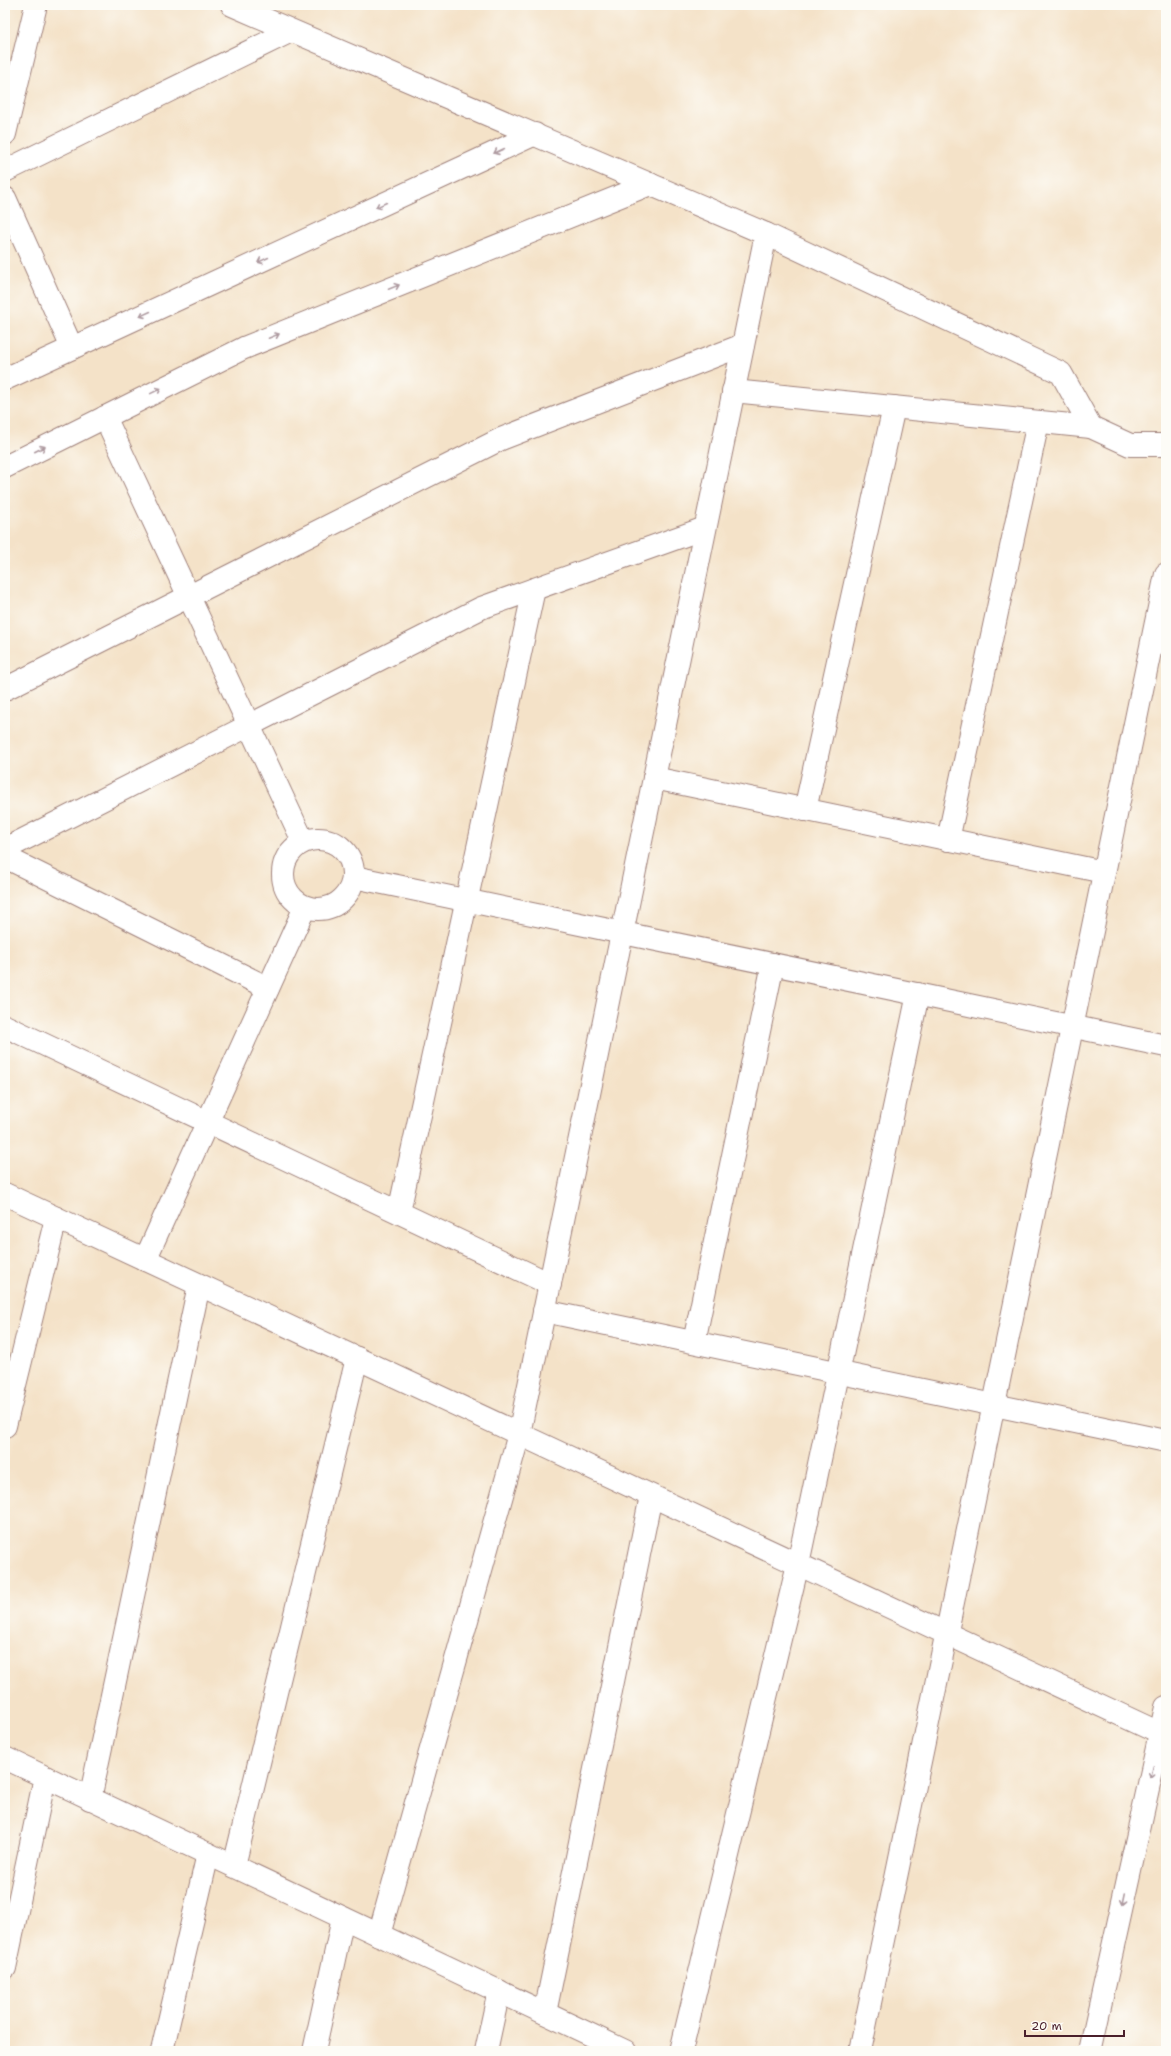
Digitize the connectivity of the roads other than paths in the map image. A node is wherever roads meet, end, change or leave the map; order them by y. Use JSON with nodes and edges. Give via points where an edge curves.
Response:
{"nodes":[{"id":1,"x":36,"y":5,"type":"edge"},
{"id":2,"x":232,"y":5,"type":"edge"},
{"id":3,"x":291,"y":31,"type":"junction"},
{"id":4,"x":5,"y":134,"type":"edge"},
{"id":5,"x":535,"y":134,"type":"junction"},
{"id":6,"x":5,"y":171,"type":"edge"},
{"id":7,"x":650,"y":184,"type":"junction"},
{"id":8,"x":5,"y":198,"type":"edge"},
{"id":9,"x":766,"y":234,"type":"junction"},
{"id":10,"x":743,"y":345,"type":"junction"},
{"id":11,"x":72,"y":348,"type":"junction"},
{"id":12,"x":5,"y":379,"type":"edge"},
{"id":13,"x":733,"y":390,"type":"junction"},
{"id":14,"x":894,"y":407,"type":"junction"},
{"id":15,"x":105,"y":417,"type":"junction"},
{"id":16,"x":1038,"y":422,"type":"junction"},
{"id":17,"x":1091,"y":427,"type":"junction"},
{"id":18,"x":1166,"y":445,"type":"edge"},
{"id":19,"x":5,"y":467,"type":"edge"},
{"id":20,"x":705,"y":528,"type":"junction"},
{"id":21,"x":1166,"y":574,"type":"edge"},
{"id":22,"x":534,"y":589,"type":"junction"},
{"id":23,"x":188,"y":597,"type":"junction"},
{"id":24,"x":5,"y":689,"type":"edge"},
{"id":25,"x":249,"y":726,"type":"junction"},
{"id":26,"x":654,"y":778,"type":"junction"},
{"id":27,"x":805,"y":810,"type":"junction"},
{"id":28,"x":948,"y":840,"type":"junction"},
{"id":29,"x":303,"y":841,"type":"junction"},
{"id":30,"x":5,"y":849,"type":"edge"},
{"id":31,"x":5,"y":858,"type":"edge"},
{"id":32,"x":1104,"y":872,"type":"junction"},
{"id":33,"x":354,"y":876,"type":"junction"},
{"id":34,"x":466,"y":900,"type":"junction"},
{"id":35,"x":305,"y":907,"type":"junction"},
{"id":36,"x":622,"y":933,"type":"junction"},
{"id":37,"x":773,"y":964,"type":"junction"},
{"id":38,"x":268,"y":988,"type":"junction"},
{"id":39,"x":918,"y":994,"type":"junction"},
{"id":40,"x":5,"y":1026,"type":"edge"},
{"id":41,"x":1072,"y":1026,"type":"junction"},
{"id":42,"x":1166,"y":1046,"type":"edge"},
{"id":43,"x":207,"y":1122,"type":"junction"},
{"id":44,"x":5,"y":1194,"type":"edge"},
{"id":45,"x":399,"y":1212,"type":"junction"},
{"id":46,"x":56,"y":1218,"type":"junction"},
{"id":47,"x":145,"y":1260,"type":"junction"},
{"id":48,"x":550,"y":1284,"type":"junction"},
{"id":49,"x":199,"y":1285,"type":"junction"},
{"id":50,"x":544,"y":1311,"type":"junction"},
{"id":51,"x":694,"y":1342,"type":"junction"},
{"id":52,"x":358,"y":1358,"type":"junction"},
{"id":53,"x":838,"y":1372,"type":"junction"},
{"id":54,"x":994,"y":1405,"type":"junction"},
{"id":55,"x":5,"y":1426,"type":"edge"},
{"id":56,"x":519,"y":1434,"type":"junction"},
{"id":57,"x":1166,"y":1441,"type":"edge"},
{"id":58,"x":652,"y":1496,"type":"junction"},
{"id":59,"x":798,"y":1564,"type":"junction"},
{"id":60,"x":947,"y":1633,"type":"junction"},
{"id":61,"x":1166,"y":1707,"type":"edge"},
{"id":62,"x":1163,"y":1735,"type":"edge"},
{"id":63,"x":5,"y":1758,"type":"edge"},
{"id":64,"x":45,"y":1777,"type":"junction"},
{"id":65,"x":90,"y":1799,"type":"junction"},
{"id":66,"x":208,"y":1854,"type":"junction"},
{"id":67,"x":234,"y":1866,"type":"junction"},
{"id":68,"x":343,"y":1918,"type":"junction"},
{"id":69,"x":379,"y":1935,"type":"junction"},
{"id":70,"x":5,"y":1968,"type":"edge"},
{"id":71,"x":499,"y":1991,"type":"junction"},
{"id":72,"x":545,"y":2013,"type":"junction"},
{"id":73,"x":162,"y":2051,"type":"edge"},
{"id":74,"x":314,"y":2051,"type":"edge"},
{"id":75,"x":486,"y":2051,"type":"edge"},
{"id":76,"x":625,"y":2051,"type":"edge"},
{"id":77,"x":681,"y":2051,"type":"edge"},
{"id":78,"x":860,"y":2051,"type":"edge"},
{"id":79,"x":1090,"y":2051,"type":"edge"}],
"edges":[{"from":1,"to":4,"type":"street"},
{"from":2,"to":3,"type":"street"},
{"from":3,"to":5,"type":"street"},
{"from":3,"to":6,"type":"street"},
{"from":5,"to":7,"type":"street"},
{"from":5,"to":11,"type":"street","one_way":true},
{"from":7,"to":9,"type":"street"},
{"from":15,"to":7,"type":"street","one_way":true,"via":[[244,348]]},
{"from":8,"to":11,"type":"street"},
{"from":9,"to":10,"type":"street"},
{"from":9,"to":17,"type":"street","via":[[1061,373]]},
{"from":10,"to":13,"type":"street"},
{"from":10,"to":23,"type":"street","via":[[501,439]]},
{"from":11,"to":12,"type":"street"},
{"from":13,"to":14,"type":"street"},
{"from":13,"to":20,"type":"street"},
{"from":14,"to":16,"type":"street"},
{"from":14,"to":27,"type":"street"},
{"from":19,"to":15,"type":"street","one_way":true},
{"from":15,"to":23,"type":"street"},
{"from":16,"to":17,"type":"street"},
{"from":16,"to":28,"type":"street"},
{"from":17,"to":18,"type":"street","via":[[1130,445]]},
{"from":20,"to":22,"type":"street"},
{"from":20,"to":26,"type":"street"},
{"from":21,"to":32,"type":"street"},
{"from":22,"to":25,"type":"street","via":[[481,608]]},
{"from":22,"to":34,"type":"street"},
{"from":23,"to":24,"type":"street"},
{"from":23,"to":25,"type":"street"},
{"from":25,"to":29,"type":"street"},
{"from":25,"to":30,"type":"street"},
{"from":26,"to":27,"type":"street"},
{"from":26,"to":36,"type":"street"},
{"from":27,"to":28,"type":"street"},
{"from":28,"to":32,"type":"street"},
{"from":29,"to":33,"type":"street","via":[[327,839],[338,844],[353,864]]},
{"from":29,"to":35,"type":"street","via":[[293,848],[286,858],[283,870],[284,883],[289,894]]},
{"from":31,"to":38,"type":"street"},
{"from":32,"to":41,"type":"street"},
{"from":33,"to":34,"type":"street"},
{"from":33,"to":35,"type":"street","via":[[351,888],[334,906],[325,909]]},
{"from":34,"to":36,"type":"street"},
{"from":34,"to":45,"type":"street"},
{"from":35,"to":38,"type":"street"},
{"from":36,"to":37,"type":"street"},
{"from":36,"to":48,"type":"street"},
{"from":37,"to":39,"type":"street"},
{"from":37,"to":51,"type":"street"},
{"from":38,"to":43,"type":"street"},
{"from":39,"to":41,"type":"street"},
{"from":39,"to":53,"type":"street"},
{"from":40,"to":43,"type":"street"},
{"from":41,"to":42,"type":"street"},
{"from":41,"to":54,"type":"street"},
{"from":43,"to":45,"type":"street"},
{"from":43,"to":47,"type":"street"},
{"from":44,"to":46,"type":"street"},
{"from":45,"to":48,"type":"street"},
{"from":46,"to":47,"type":"street"},
{"from":46,"to":55,"type":"street"},
{"from":47,"to":49,"type":"street"},
{"from":48,"to":50,"type":"street"},
{"from":49,"to":52,"type":"street"},
{"from":49,"to":65,"type":"street"},
{"from":50,"to":51,"type":"street"},
{"from":50,"to":56,"type":"street"},
{"from":51,"to":53,"type":"street"},
{"from":52,"to":56,"type":"street"},
{"from":52,"to":67,"type":"street"},
{"from":53,"to":54,"type":"street"},
{"from":53,"to":59,"type":"street"},
{"from":54,"to":57,"type":"street"},
{"from":54,"to":60,"type":"street"},
{"from":56,"to":58,"type":"street"},
{"from":56,"to":69,"type":"street"},
{"from":58,"to":59,"type":"street"},
{"from":58,"to":72,"type":"street"},
{"from":59,"to":60,"type":"street"},
{"from":59,"to":77,"type":"street"},
{"from":60,"to":62,"type":"street"},
{"from":60,"to":78,"type":"street"},
{"from":61,"to":62,"type":"street"},
{"from":62,"to":79,"type":"street","one_way":true},
{"from":63,"to":64,"type":"street"},
{"from":64,"to":65,"type":"street"},
{"from":64,"to":70,"type":"street"},
{"from":65,"to":66,"type":"street"},
{"from":66,"to":67,"type":"street"},
{"from":66,"to":73,"type":"street"},
{"from":67,"to":68,"type":"street"},
{"from":68,"to":69,"type":"street"},
{"from":68,"to":74,"type":"street"},
{"from":69,"to":71,"type":"street"},
{"from":71,"to":72,"type":"street"},
{"from":71,"to":75,"type":"street"},
{"from":72,"to":76,"type":"street"}]}
